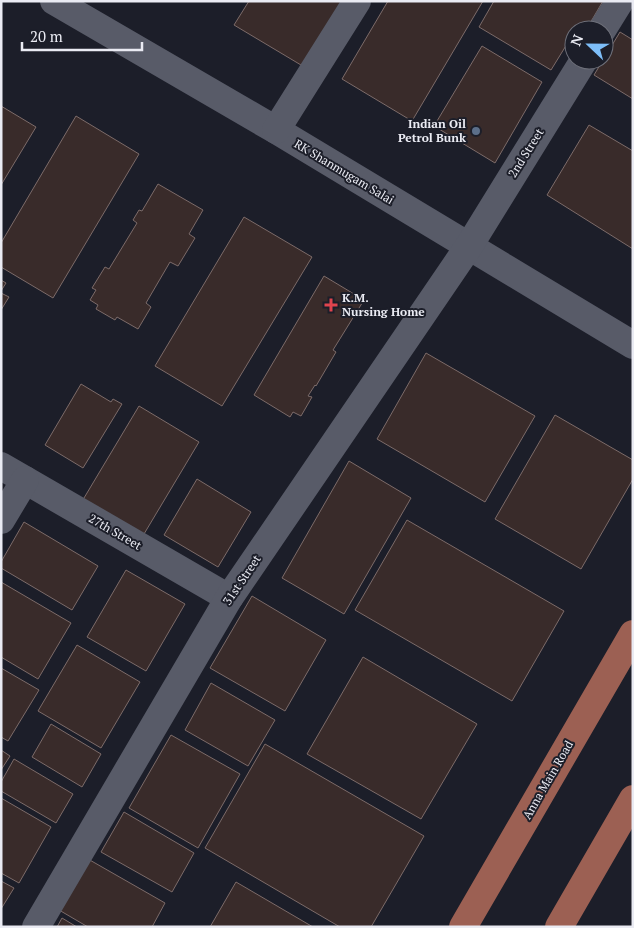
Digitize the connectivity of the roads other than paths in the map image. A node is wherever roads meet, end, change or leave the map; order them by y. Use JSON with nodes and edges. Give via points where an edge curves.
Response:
{"nodes":[{"id":1,"x":54,"y":1,"type":"edge"},
{"id":2,"x":357,"y":1,"type":"edge"},
{"id":3,"x":620,"y":1,"type":"edge"},
{"id":4,"x":608,"y":20,"type":"edge"},
{"id":5,"x":578,"y":70,"type":"edge"},
{"id":6,"x":276,"y":130,"type":"junction"},
{"id":7,"x":469,"y":246,"type":"junction"},
{"id":8,"x":633,"y":345,"type":"edge"},
{"id":9,"x":1,"y":466,"type":"edge"},
{"id":10,"x":25,"y":480,"type":"junction"},
{"id":11,"x":1,"y":520,"type":"edge"},
{"id":12,"x":229,"y":598,"type":"junction"},
{"id":13,"x":633,"y":634,"type":"edge"},
{"id":14,"x":633,"y":799,"type":"edge"},
{"id":15,"x":36,"y":927,"type":"edge"},
{"id":16,"x":463,"y":927,"type":"edge"},
{"id":17,"x":559,"y":927,"type":"edge"}],
"edges":[{"from":1,"to":6,"type":"street","name":"RK Shanmugam Salai"},
{"from":2,"to":6,"type":"street"},
{"from":3,"to":4,"type":"street"},
{"from":5,"to":7,"type":"street","name":"2nd Street"},
{"from":6,"to":7,"type":"street","name":"RK Shanmugam Salai"},
{"from":7,"to":8,"type":"street","name":"RK Shanmugam Salai"},
{"from":7,"to":12,"type":"street","name":"31st Street"},
{"from":9,"to":10,"type":"street","name":"27th Street"},
{"from":10,"to":11,"type":"street"},
{"from":10,"to":12,"type":"street","name":"27th Street"},
{"from":12,"to":15,"type":"street","name":"31st Street"},
{"from":13,"to":16,"type":"main road","name":"Anna Main Road"},
{"from":14,"to":17,"type":"main road"}]}
